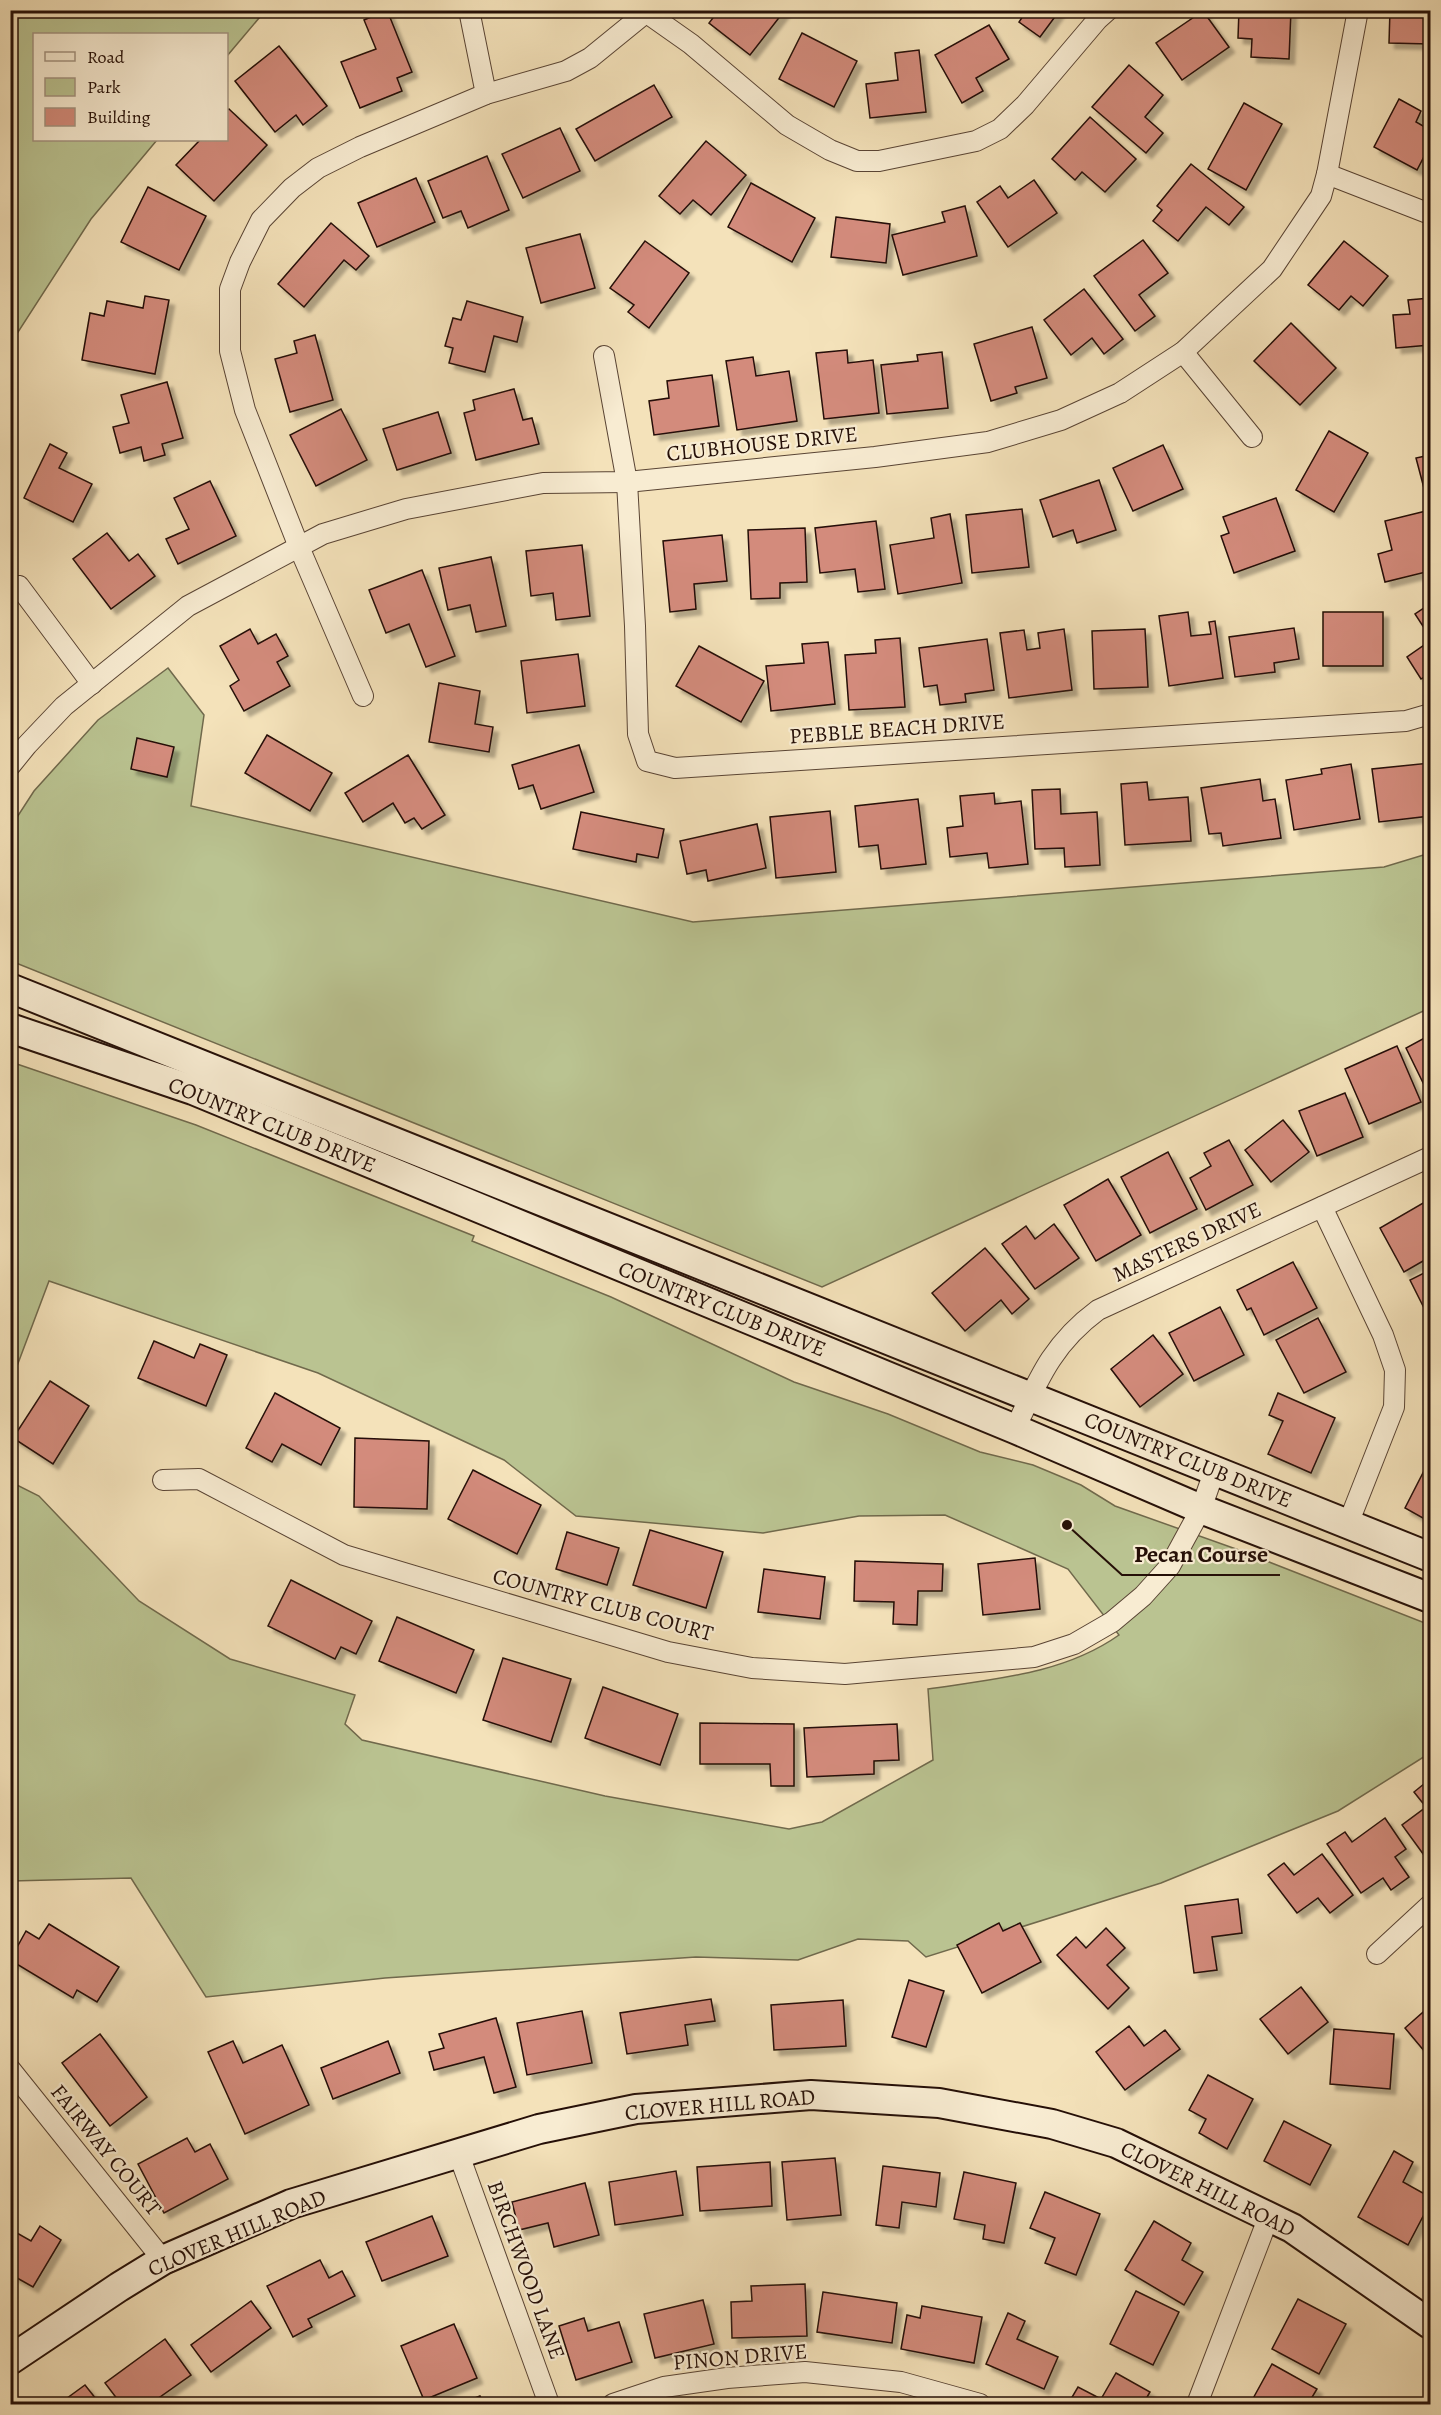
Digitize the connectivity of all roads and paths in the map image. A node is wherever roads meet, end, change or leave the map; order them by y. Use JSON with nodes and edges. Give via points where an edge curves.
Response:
{"nodes":[{"id":1,"x":469,"y":10,"type":"edge"},
{"id":2,"x":1107,"y":10,"type":"edge"},
{"id":3,"x":1358,"y":10,"type":"edge"},
{"id":4,"x":648,"y":12,"type":"edge"},
{"id":5,"x":486,"y":94,"type":"junction"},
{"id":6,"x":1327,"y":174,"type":"junction"},
{"id":7,"x":1431,"y":214,"type":"edge"},
{"id":8,"x":1183,"y":352,"type":"junction"},
{"id":9,"x":604,"y":356,"type":"dead end"},
{"id":10,"x":1252,"y":437,"type":"dead end"},
{"id":11,"x":627,"y":482,"type":"junction"},
{"id":12,"x":299,"y":547,"type":"junction"},
{"id":13,"x":19,"y":586,"type":"dead end"},
{"id":14,"x":92,"y":684,"type":"junction"},
{"id":15,"x":363,"y":696,"type":"dead end"},
{"id":16,"x":1431,"y":714,"type":"edge"},
{"id":17,"x":10,"y":766,"type":"edge"},
{"id":18,"x":10,"y":988,"type":"edge"},
{"id":19,"x":10,"y":1028,"type":"edge"},
{"id":20,"x":1431,"y":1157,"type":"edge"},
{"id":21,"x":1322,"y":1207,"type":"junction"},
{"id":22,"x":1031,"y":1395,"type":"junction"},
{"id":23,"x":1015,"y":1429,"type":"junction"},
{"id":24,"x":1214,"y":1472,"type":"junction"},
{"id":25,"x":164,"y":1480,"type":"dead end"},
{"id":26,"x":1201,"y":1509,"type":"junction"},
{"id":27,"x":1348,"y":1524,"type":"junction"},
{"id":28,"x":1431,"y":1557,"type":"edge"},
{"id":29,"x":1431,"y":1598,"type":"edge"},
{"id":30,"x":1431,"y":1905,"type":"edge"},
{"id":31,"x":1377,"y":1954,"type":"dead end"},
{"id":32,"x":10,"y":2069,"type":"edge"},
{"id":33,"x":458,"y":2152,"type":"junction"},
{"id":34,"x":1269,"y":2216,"type":"junction"},
{"id":35,"x":163,"y":2260,"type":"junction"},
{"id":36,"x":1431,"y":2324,"type":"edge"},
{"id":37,"x":10,"y":2360,"type":"edge"},
{"id":38,"x":549,"y":2404,"type":"edge"},
{"id":39,"x":613,"y":2404,"type":"edge"},
{"id":40,"x":980,"y":2404,"type":"edge"},
{"id":41,"x":1197,"y":2404,"type":"edge"}],
"edges":[{"from":1,"to":5,"type":"street"},
{"from":2,"to":4,"type":"street","via":[[1000,129],[976,141],[879,161],[857,161],[788,125]]},
{"from":3,"to":6,"type":"street","name":"CLUBHOUSE DRIVE"},
{"from":4,"to":5,"type":"street","via":[[582,63]]},
{"from":5,"to":12,"type":"street","via":[[318,168],[261,220],[240,262],[230,289],[230,351],[245,410]]},
{"from":6,"to":7,"type":"street"},
{"from":6,"to":8,"type":"street","name":"CLUBHOUSE DRIVE","via":[[1321,196],[1272,269]]},
{"from":8,"to":10,"type":"street"},
{"from":8,"to":11,"type":"street","name":"CLUBHOUSE DRIVE","via":[[1120,393],[1081,411],[988,442]]},
{"from":9,"to":11,"type":"street"},
{"from":11,"to":12,"type":"street","name":"CLUBHOUSE DRIVE","via":[[543,483],[417,507],[323,534]]},
{"from":11,"to":16,"type":"street","name":"PEBBLE BEACH DRIVE","via":[[638,734],[647,761],[675,768],[1406,721]]},
{"from":12,"to":14,"type":"street","name":"CLUBHOUSE DRIVE","via":[[188,606]]},
{"from":12,"to":15,"type":"street"},
{"from":13,"to":14,"type":"street"},
{"from":14,"to":17,"type":"street","name":"CLUBHOUSE DRIVE","via":[[64,706]]},
{"from":18,"to":22,"type":"main road","name":"COUNTRY CLUB DRIVE"},
{"from":19,"to":23,"type":"main road","name":"COUNTRY CLUB DRIVE","via":[[193,1090]]},
{"from":20,"to":21,"type":"street","name":"MASTERS DRIVE"},
{"from":21,"to":22,"type":"street","name":"MASTERS DRIVE","via":[[1098,1310],[1077,1325],[1056,1349]]},
{"from":21,"to":27,"type":"street","via":[[1383,1335],[1395,1370],[1394,1407]]},
{"from":22,"to":23,"type":"street","name":"MASTERS DRIVE"},
{"from":22,"to":24,"type":"main road","name":"COUNTRY CLUB DRIVE"},
{"from":23,"to":26,"type":"main road","name":"COUNTRY CLUB DRIVE"},
{"from":24,"to":26,"type":"street","name":"COUNTRY CLUB COURT"},
{"from":24,"to":27,"type":"main road","name":"COUNTRY CLUB DRIVE"},
{"from":25,"to":26,"type":"street","name":"COUNTRY CLUB COURT","via":[[199,1479],[344,1555],[668,1652],[752,1668],[845,1674],[1034,1657],[1074,1644],[1112,1622],[1143,1596],[1170,1566]]},
{"from":26,"to":29,"type":"main road","name":"COUNTRY CLUB DRIVE"},
{"from":27,"to":28,"type":"main road","name":"COUNTRY CLUB DRIVE"},
{"from":30,"to":31,"type":"street"},
{"from":32,"to":35,"type":"street","name":"FAIRWAY COURT"},
{"from":33,"to":34,"type":"main road","name":"CLOVER HILL ROAD","via":[[539,2128],[636,2109],[811,2095],[939,2103],[1052,2124],[1116,2143]]},
{"from":33,"to":35,"type":"main road","name":"CLOVER HILL ROAD","via":[[291,2204]]},
{"from":33,"to":38,"type":"street","name":"BIRCHWOOD LANE"},
{"from":34,"to":36,"type":"main road","name":"CLOVER HILL ROAD"},
{"from":34,"to":41,"type":"street"},
{"from":35,"to":37,"type":"main road","name":"CLOVER HILL ROAD"},
{"from":39,"to":40,"type":"street","name":"PINON DRIVE","via":[[664,2387],[806,2372],[900,2382]]}]}
